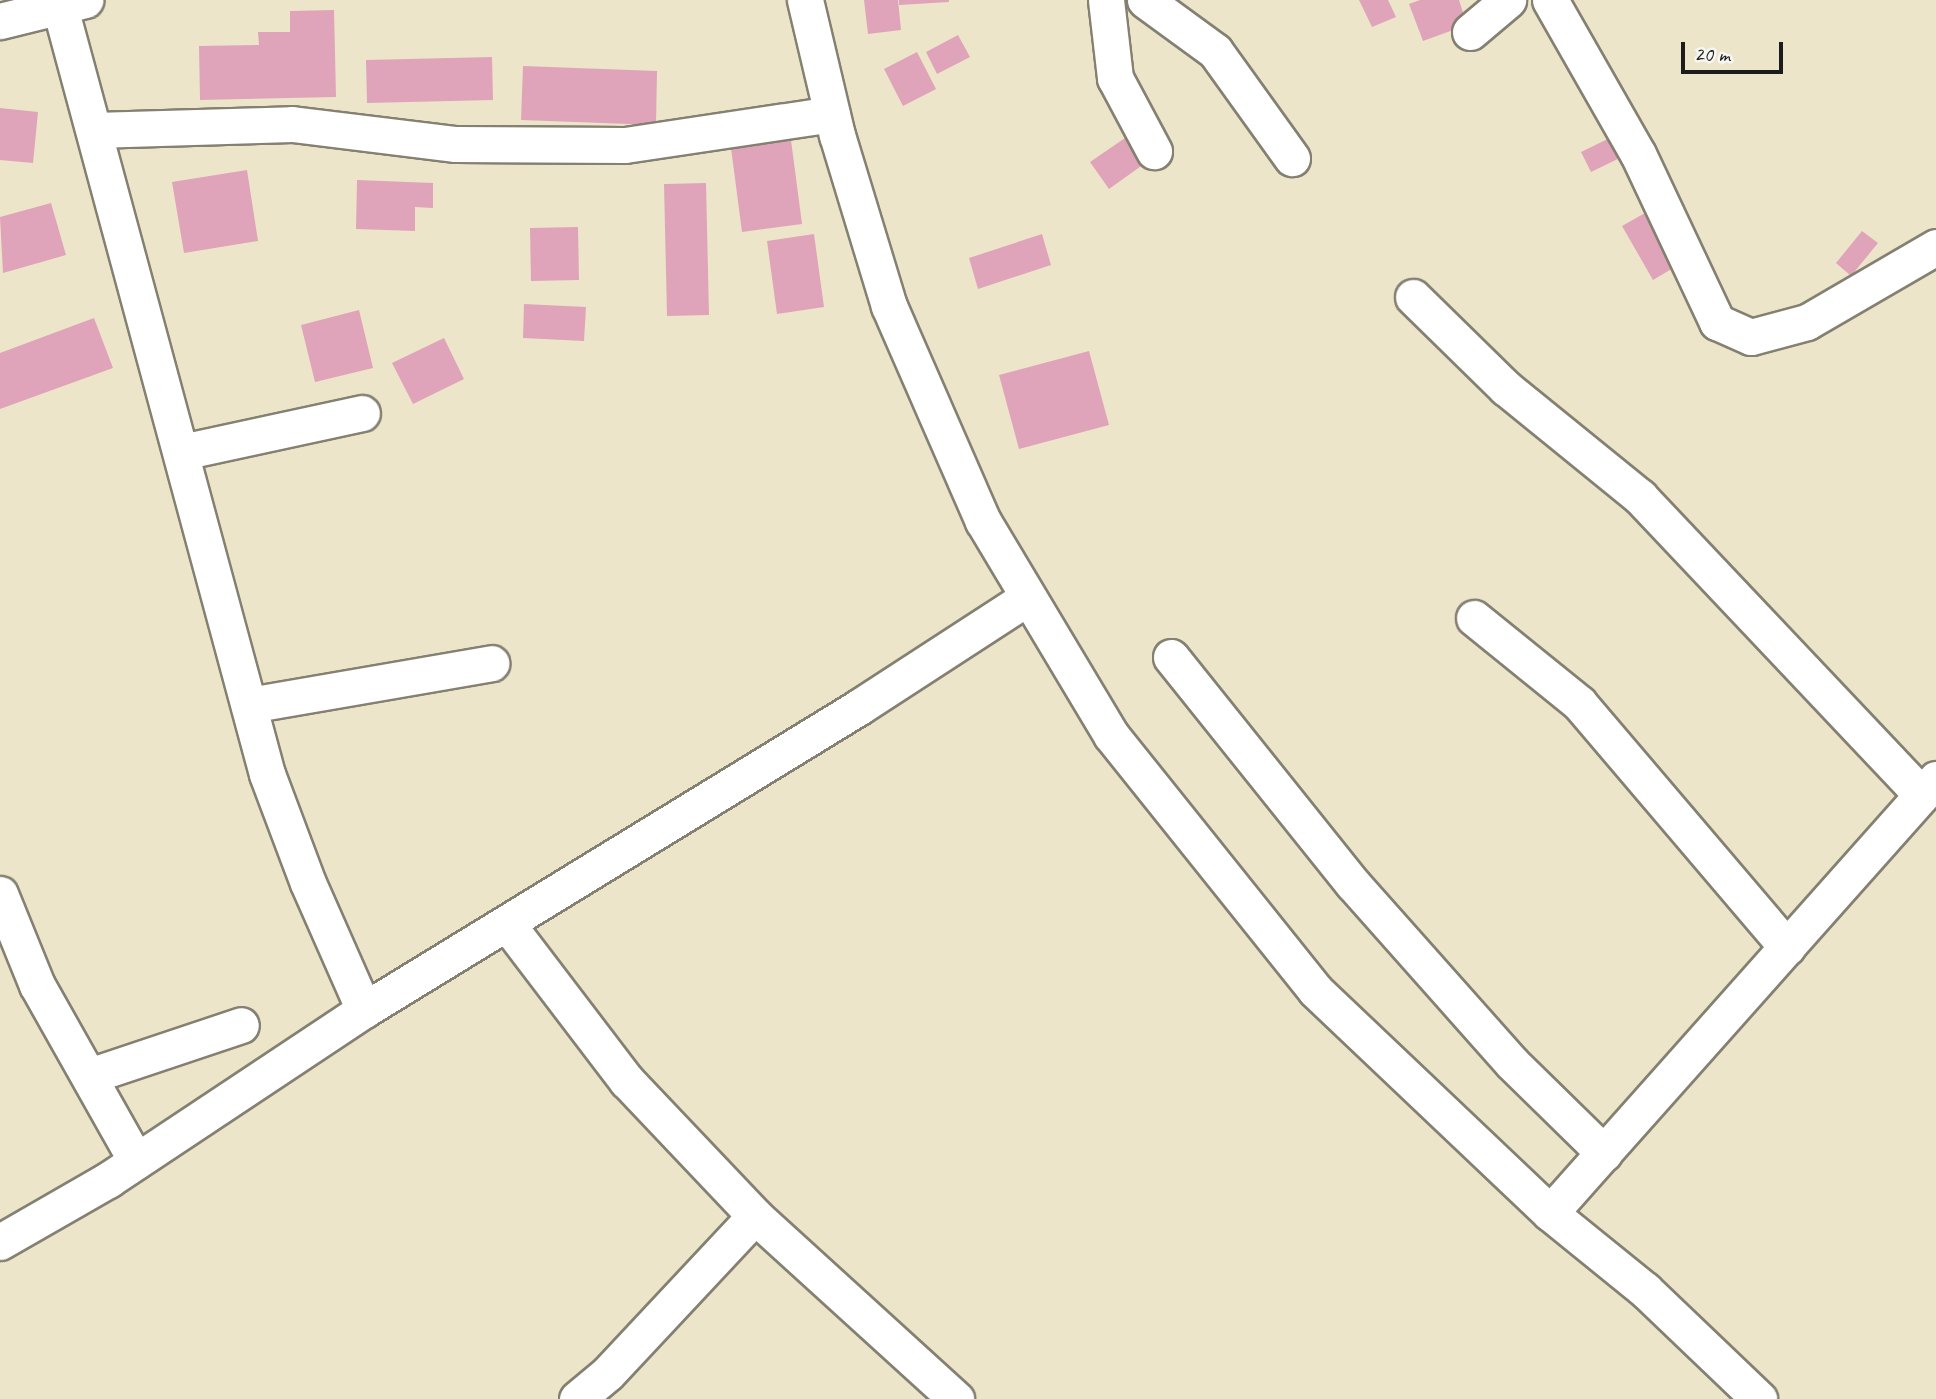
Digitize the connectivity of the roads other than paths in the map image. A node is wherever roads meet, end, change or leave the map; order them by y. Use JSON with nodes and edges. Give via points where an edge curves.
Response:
{"nodes":[{"id":1,"x":805,"y":0,"type":"edge"},
{"id":2,"x":1106,"y":0,"type":"edge"},
{"id":3,"x":1145,"y":0,"type":"edge"},
{"id":4,"x":1508,"y":0,"type":"edge"},
{"id":5,"x":1550,"y":0,"type":"edge"},
{"id":6,"x":68,"y":3,"type":"edge"},
{"id":7,"x":0,"y":20,"type":"edge"},
{"id":8,"x":1470,"y":32,"type":"dead end"},
{"id":9,"x":832,"y":114,"type":"junction"},
{"id":10,"x":94,"y":130,"type":"junction"},
{"id":11,"x":1154,"y":151,"type":"dead end"},
{"id":12,"x":1292,"y":158,"type":"dead end"},
{"id":13,"x":1936,"y":247,"type":"edge"},
{"id":14,"x":1413,"y":297,"type":"dead end"},
{"id":15,"x":362,"y":413,"type":"dead end"},
{"id":16,"x":182,"y":452,"type":"junction"},
{"id":17,"x":1027,"y":598,"type":"junction"},
{"id":18,"x":1474,"y":618,"type":"dead end"},
{"id":19,"x":1171,"y":657,"type":"dead end"},
{"id":20,"x":491,"y":663,"type":"dead end"},
{"id":21,"x":249,"y":705,"type":"junction"},
{"id":22,"x":1929,"y":787,"type":"edge"},
{"id":23,"x":0,"y":894,"type":"edge"},
{"id":24,"x":508,"y":925,"type":"junction"},
{"id":25,"x":1787,"y":947,"type":"junction"},
{"id":26,"x":364,"y":1010,"type":"junction"},
{"id":27,"x":241,"y":1025,"type":"dead end"},
{"id":28,"x":89,"y":1076,"type":"junction"},
{"id":29,"x":1604,"y":1153,"type":"junction"},
{"id":30,"x":136,"y":1161,"type":"junction"},
{"id":31,"x":1550,"y":1213,"type":"junction"},
{"id":32,"x":755,"y":1216,"type":"junction"},
{"id":33,"x":0,"y":1242,"type":"edge"},
{"id":34,"x":577,"y":1399,"type":"edge"},
{"id":35,"x":956,"y":1399,"type":"edge"},
{"id":36,"x":1759,"y":1399,"type":"edge"}],
"edges":[{"from":1,"to":9,"type":"street"},
{"from":2,"to":11,"type":"street","via":[[1115,78]]},
{"from":3,"to":12,"type":"street","via":[[1215,51]]},
{"from":4,"to":8,"type":"street"},
{"from":5,"to":13,"type":"street","via":[[1638,154],[1717,322],[1751,337],[1807,322]]},
{"from":6,"to":7,"type":"street"},
{"from":6,"to":10,"type":"street"},
{"from":9,"to":10,"type":"street","via":[[625,145],[456,144],[292,124]]},
{"from":9,"to":17,"type":"street","via":[[889,306],[983,521]]},
{"from":10,"to":16,"type":"street"},
{"from":14,"to":22,"type":"street","via":[[1506,388],[1640,497]]},
{"from":15,"to":16,"type":"street"},
{"from":16,"to":21,"type":"street"},
{"from":17,"to":24,"type":"street"},
{"from":17,"to":31,"type":"street","via":[[1111,735],[1315,990]]},
{"from":18,"to":25,"type":"street","via":[[1579,703]]},
{"from":19,"to":29,"type":"street","via":[[1387,922],[1512,1063]]},
{"from":20,"to":21,"type":"street"},
{"from":21,"to":26,"type":"street","via":[[267,774],[303,871]]},
{"from":22,"to":25,"type":"street"},
{"from":23,"to":28,"type":"street","via":[[37,985]]},
{"from":24,"to":26,"type":"street"},
{"from":24,"to":32,"type":"street","via":[[627,1082]]},
{"from":25,"to":29,"type":"street"},
{"from":26,"to":30,"type":"street"},
{"from":27,"to":28,"type":"street"},
{"from":28,"to":30,"type":"street"},
{"from":29,"to":31,"type":"street"},
{"from":30,"to":33,"type":"street"},
{"from":31,"to":36,"type":"street","via":[[1645,1290]]},
{"from":32,"to":34,"type":"street","via":[[608,1373]]},
{"from":32,"to":35,"type":"street"}]}
